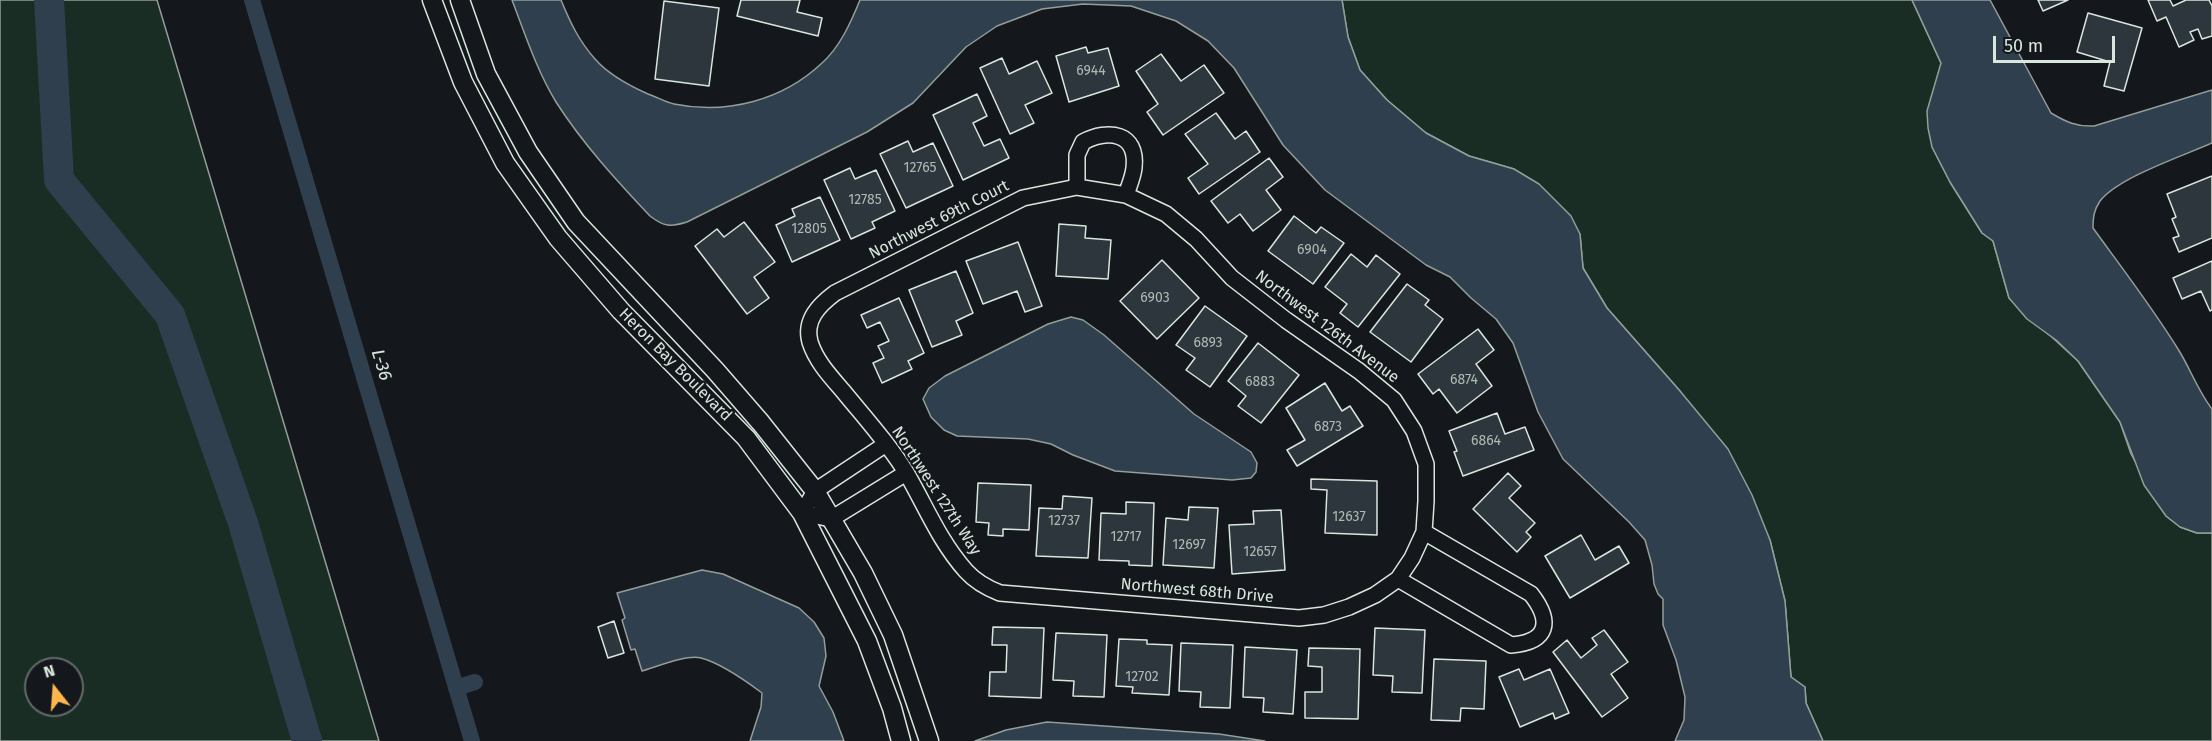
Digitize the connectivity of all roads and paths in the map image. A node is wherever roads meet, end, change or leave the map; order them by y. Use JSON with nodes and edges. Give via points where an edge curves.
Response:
{"nodes":[{"id":1,"x":432,"y":0,"type":"edge"},
{"id":2,"x":460,"y":0,"type":"edge"},
{"id":3,"x":1077,"y":187,"type":"junction"},
{"id":4,"x":1102,"y":190,"type":"joint"},
{"id":5,"x":1126,"y":195,"type":"junction"},
{"id":6,"x":811,"y":321,"type":"joint"},
{"id":7,"x":886,"y":444,"type":"junction"},
{"id":8,"x":906,"y":473,"type":"junction"},
{"id":9,"x":815,"y":491,"type":"junction"},
{"id":10,"x":802,"y":513,"type":"junction"},
{"id":11,"x":831,"y":519,"type":"junction"},
{"id":12,"x":1424,"y":532,"type":"junction"},
{"id":13,"x":1412,"y":558,"type":"joint"},
{"id":14,"x":1398,"y":579,"type":"junction"},
{"id":15,"x":985,"y":587,"type":"joint"},
{"id":16,"x":901,"y":741,"type":"edge"},
{"id":17,"x":929,"y":741,"type":"edge"}],
"edges":[{"from":1,"to":10,"type":"street","name":"Heron Bay Boulevard","via":[[463,82],[500,153],[558,238],[621,311],[746,438]]},
{"from":2,"to":9,"type":"street","name":"Heron Bay Boulevard","via":[[486,74],[528,152],[576,222],[715,370]]},
{"from":3,"to":4,"type":"street","name":"Northwest 69th Court"},
{"from":3,"to":5,"type":"street","via":[[1077,155],[1083,142],[1110,133],[1126,140],[1134,152]]},
{"from":3,"to":6,"type":"street","name":"Northwest 69th Court","via":[[1023,198],[996,210],[835,293],[818,305]]},
{"from":4,"to":5,"type":"street","name":"Northwest 126th Avenue"},
{"from":5,"to":12,"type":"street","name":"Northwest 126th Avenue","via":[[1166,214],[1232,278],[1394,400],[1414,431],[1426,464]]},
{"from":6,"to":7,"type":"street","name":"Northwest 127th Way","via":[[810,341],[821,366]]},
{"from":7,"to":8,"type":"street","name":"Northwest 127th Way"},
{"from":7,"to":9,"type":"street"},
{"from":8,"to":11,"type":"street"},
{"from":8,"to":15,"type":"street","name":"Northwest 127th Way","via":[[939,534],[966,572]]},
{"from":9,"to":10,"type":"street"},
{"from":9,"to":11,"type":"street","name":"Heron Bay Boulevard"},
{"from":10,"to":11,"type":"street"},
{"from":10,"to":16,"type":"street","name":"Heron Bay Boulevard","via":[[867,641]]},
{"from":11,"to":17,"type":"street","name":"Heron Bay Boulevard","via":[[893,635]]},
{"from":12,"to":13,"type":"street","name":"Northwest 126th Avenue"},
{"from":12,"to":14,"type":"street","via":[[1531,594],[1542,608],[1545,623],[1538,638],[1527,644],[1511,645]]},
{"from":13,"to":14,"type":"street","name":"Northwest 68th Drive"},
{"from":14,"to":15,"type":"street","name":"Northwest 68th Drive","via":[[1349,607],[1299,618],[1000,593]]}]}
